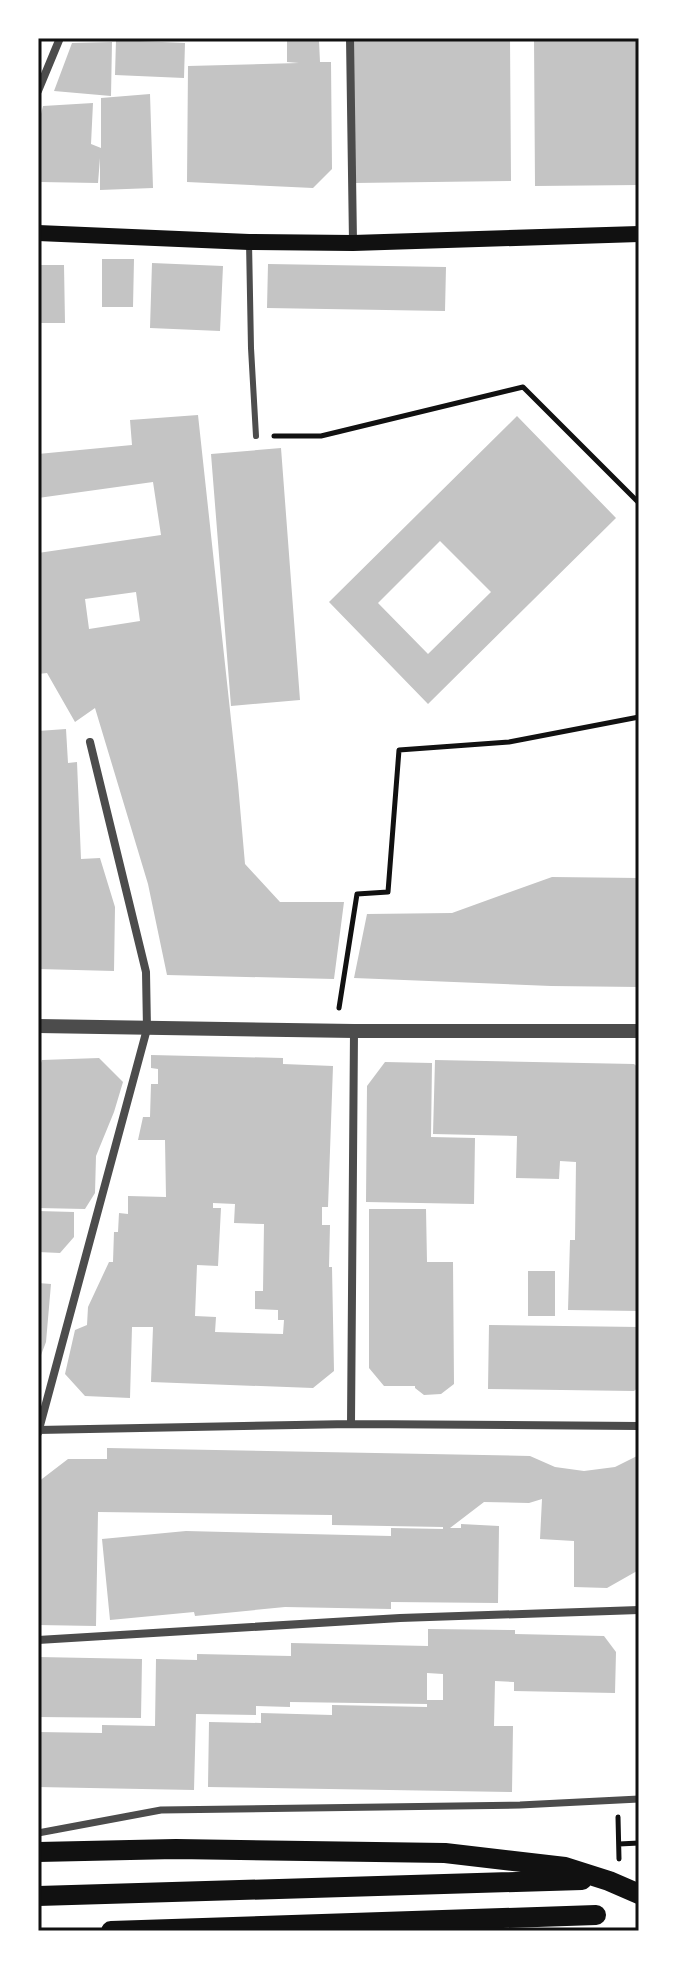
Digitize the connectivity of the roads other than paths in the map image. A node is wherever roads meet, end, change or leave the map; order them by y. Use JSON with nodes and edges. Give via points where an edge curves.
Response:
{"nodes":[{"id":1,"x":60,"y":38,"type":"edge"},
{"id":2,"x":350,"y":38,"type":"edge"},
{"id":3,"x":38,"y":91,"type":"edge"},
{"id":4,"x":38,"y":233,"type":"edge"},
{"id":5,"x":639,"y":234,"type":"edge"},
{"id":6,"x":249,"y":242,"type":"junction"},
{"id":7,"x":353,"y":243,"type":"junction"},
{"id":8,"x":256,"y":436,"type":"road end"},
{"id":9,"x":90,"y":742,"type":"dead end"},
{"id":10,"x":38,"y":1026,"type":"edge"},
{"id":11,"x":147,"y":1029,"type":"junction"},
{"id":12,"x":354,"y":1031,"type":"junction"},
{"id":13,"x":639,"y":1031,"type":"edge"},
{"id":14,"x":351,"y":1424,"type":"junction"},
{"id":15,"x":639,"y":1426,"type":"edge"},
{"id":16,"x":38,"y":1431,"type":"edge"},
{"id":17,"x":639,"y":1610,"type":"edge"},
{"id":18,"x":38,"y":1640,"type":"edge"},
{"id":19,"x":639,"y":1799,"type":"edge"},
{"id":20,"x":38,"y":1833,"type":"edge"},
{"id":21,"x":38,"y":1852,"type":"edge"},
{"id":22,"x":582,"y":1880,"type":"dead end"},
{"id":23,"x":639,"y":1894,"type":"edge"},
{"id":24,"x":38,"y":1896,"type":"edge"},
{"id":25,"x":596,"y":1915,"type":"dead end"},
{"id":26,"x":111,"y":1931,"type":"edge"}],
"edges":[{"from":1,"to":3,"type":"street"},
{"from":2,"to":7,"type":"street"},
{"from":4,"to":6,"type":"main road"},
{"from":5,"to":7,"type":"main road"},
{"from":6,"to":7,"type":"main road"},
{"from":6,"to":8,"type":"lane"},
{"from":9,"to":11,"type":"street","via":[[146,972]]},
{"from":10,"to":11,"type":"street"},
{"from":11,"to":12,"type":"street"},
{"from":11,"to":16,"type":"street"},
{"from":12,"to":13,"type":"street"},
{"from":12,"to":14,"type":"street"},
{"from":14,"to":15,"type":"street"},
{"from":14,"to":16,"type":"street"},
{"from":17,"to":18,"type":"street"},
{"from":19,"to":20,"type":"street","via":[[161,1810]]},
{"from":21,"to":23,"type":"main road","via":[[176,1849],[485,1856],[565,1867]]},
{"from":22,"to":24,"type":"main road"},
{"from":25,"to":26,"type":"main road"}]}
